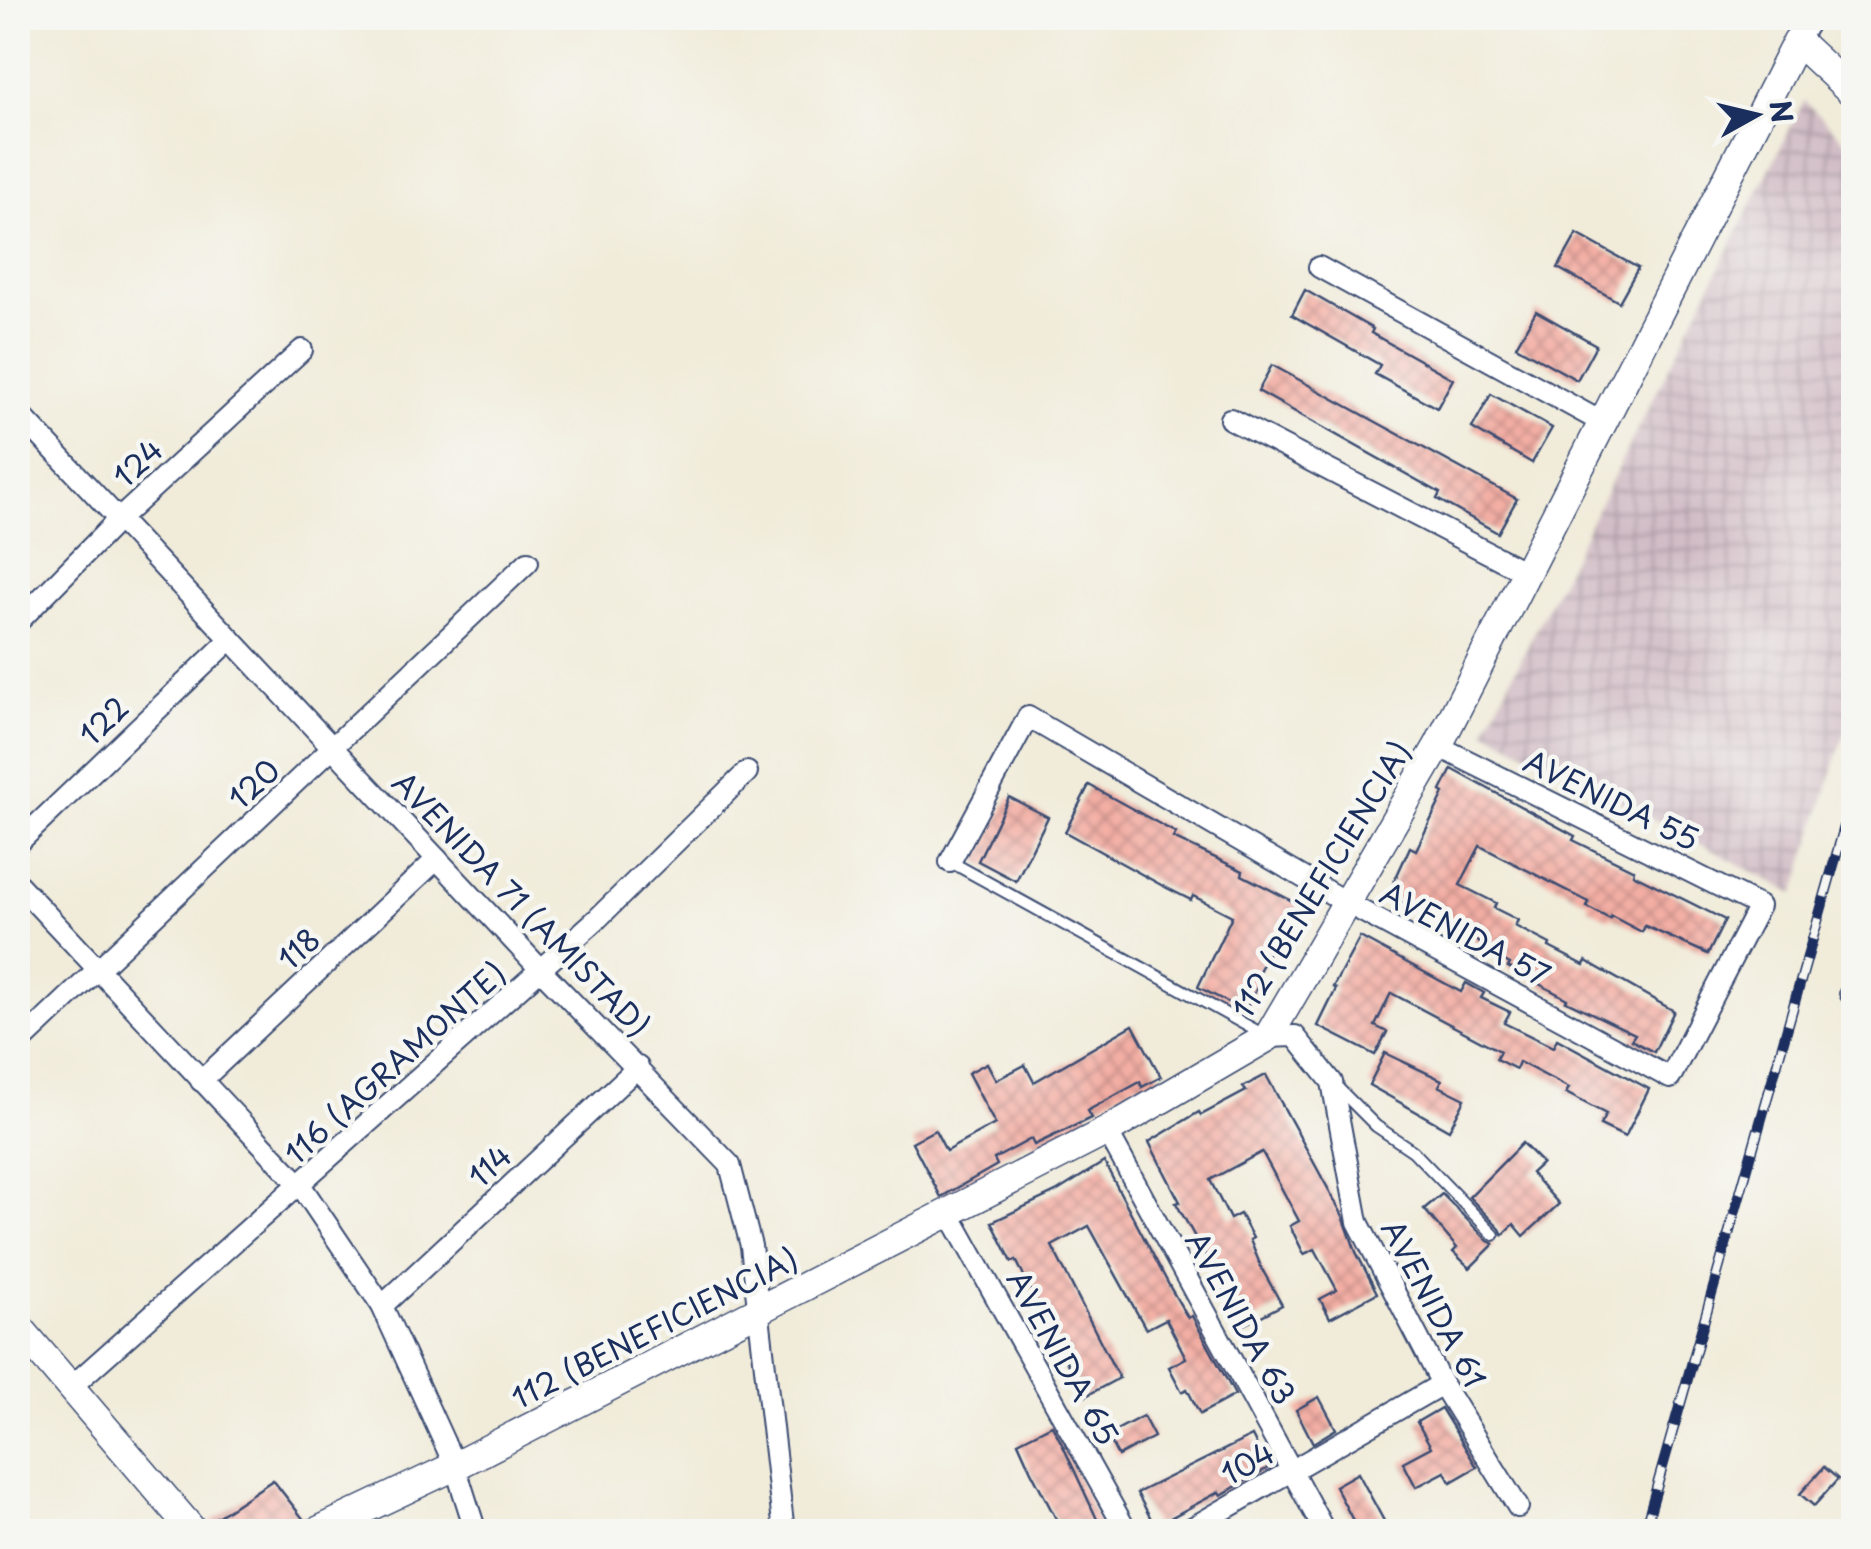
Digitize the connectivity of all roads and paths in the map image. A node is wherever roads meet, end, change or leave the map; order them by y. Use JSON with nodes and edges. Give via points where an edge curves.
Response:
{"nodes":[{"id":1,"x":1804,"y":29,"type":"edge"},
{"id":2,"x":1854,"y":94,"type":"edge"},
{"id":3,"x":1319,"y":266,"type":"dead end"},
{"id":4,"x":302,"y":350,"type":"dead end"},
{"id":5,"x":18,"y":412,"type":"edge"},
{"id":6,"x":1230,"y":419,"type":"dead end"},
{"id":7,"x":1604,"y":424,"type":"junction"},
{"id":8,"x":118,"y":520,"type":"junction"},
{"id":9,"x":528,"y":562,"type":"dead end"},
{"id":10,"x":1527,"y":573,"type":"junction"},
{"id":11,"x":18,"y":622,"type":"edge"},
{"id":12,"x":230,"y":639,"type":"junction"},
{"id":13,"x":1438,"y":746,"type":"junction"},
{"id":14,"x":334,"y":749,"type":"junction"},
{"id":15,"x":746,"y":772,"type":"dead end"},
{"id":16,"x":18,"y":843,"type":"edge"},
{"id":17,"x":437,"y":858,"type":"junction"},
{"id":18,"x":950,"y":862,"type":"joint"},
{"id":19,"x":18,"y":884,"type":"edge"},
{"id":20,"x":1347,"y":903,"type":"junction"},
{"id":21,"x":98,"y":969,"type":"junction"},
{"id":22,"x":541,"y":970,"type":"junction"},
{"id":23,"x":1854,"y":988,"type":"edge"},
{"id":24,"x":1854,"y":997,"type":"edge"},
{"id":25,"x":1268,"y":1037,"type":"junction"},
{"id":26,"x":18,"y":1045,"type":"edge"},
{"id":27,"x":638,"y":1067,"type":"junction"},
{"id":28,"x":1670,"y":1078,"type":"joint"},
{"id":29,"x":200,"y":1081,"type":"junction"},
{"id":30,"x":1332,"y":1082,"type":"junction"},
{"id":31,"x":1106,"y":1132,"type":"junction"},
{"id":32,"x":301,"y":1186,"type":"junction"},
{"id":33,"x":948,"y":1211,"type":"junction"},
{"id":34,"x":1494,"y":1235,"type":"dead end"},
{"id":35,"x":382,"y":1306,"type":"junction"},
{"id":36,"x":760,"y":1310,"type":"junction"},
{"id":37,"x":18,"y":1326,"type":"edge"},
{"id":38,"x":1442,"y":1384,"type":"junction"},
{"id":39,"x":72,"y":1386,"type":"junction"},
{"id":40,"x":455,"y":1466,"type":"junction"},
{"id":41,"x":1292,"y":1471,"type":"junction"},
{"id":42,"x":1518,"y":1507,"type":"dead end"},
{"id":43,"x":194,"y":1532,"type":"edge"},
{"id":44,"x":316,"y":1532,"type":"edge"},
{"id":45,"x":476,"y":1532,"type":"edge"},
{"id":46,"x":784,"y":1532,"type":"edge"},
{"id":47,"x":1128,"y":1532,"type":"edge"},
{"id":48,"x":1184,"y":1532,"type":"edge"},
{"id":49,"x":1325,"y":1532,"type":"edge"}],
"edges":[{"from":1,"to":2,"type":"street"},
{"from":1,"to":7,"type":"street","name":"112 (BENEFICIENCIA)"},
{"from":3,"to":7,"type":"street"},
{"from":4,"to":8,"type":"street","name":"124"},
{"from":5,"to":8,"type":"street","name":"AVENIDA 71 (AMISTAD)"},
{"from":6,"to":10,"type":"street"},
{"from":7,"to":10,"type":"street","name":"112 (BENEFICIENCIA)"},
{"from":8,"to":11,"type":"street","name":"124"},
{"from":8,"to":12,"type":"street","name":"AVENIDA 71 (AMISTAD)"},
{"from":9,"to":14,"type":"street","name":"120"},
{"from":10,"to":13,"type":"street","name":"112 (BENEFICIENCIA)"},
{"from":12,"to":14,"type":"street","name":"AVENIDA 71 (AMISTAD)"},
{"from":12,"to":16,"type":"street","name":"122"},
{"from":13,"to":20,"type":"street","name":"112 (BENEFICIENCIA)"},
{"from":13,"to":28,"type":"street","name":"AVENIDA 55","via":[[1759,906]]},
{"from":14,"to":17,"type":"street","name":"AVENIDA 71 (AMISTAD)"},
{"from":14,"to":21,"type":"street","name":"120"},
{"from":15,"to":22,"type":"street","name":"116 (AGRAMONTE)"},
{"from":17,"to":22,"type":"street","name":"AVENIDA 71 (AMISTAD)"},
{"from":17,"to":29,"type":"street","name":"118"},
{"from":18,"to":20,"type":"street","name":"AVENIDA 57","via":[[1028,717]]},
{"from":18,"to":25,"type":"lane","name":"AVENIDA 61"},
{"from":19,"to":21,"type":"street"},
{"from":20,"to":25,"type":"street","name":"112 (BENEFICIENCIA)"},
{"from":20,"to":28,"type":"street","name":"AVENIDA 57"},
{"from":21,"to":26,"type":"street","name":"120"},
{"from":21,"to":29,"type":"street"},
{"from":22,"to":27,"type":"street","name":"AVENIDA 71 (AMISTAD)"},
{"from":22,"to":32,"type":"street","name":"116 (AGRAMONTE)"},
{"from":23,"to":24,"type":"street"},
{"from":25,"to":30,"type":"street","name":"AVENIDA 61","via":[[1295,1036]]},
{"from":25,"to":31,"type":"street","name":"112 (BENEFICIENCIA)"},
{"from":27,"to":35,"type":"street","name":"114"},
{"from":27,"to":36,"type":"street","name":"AVENIDA 71 (AMISTAD)","via":[[730,1166]]},
{"from":29,"to":32,"type":"street"},
{"from":30,"to":34,"type":"lane","via":[[1413,1151]]},
{"from":30,"to":38,"type":"street","name":"AVENIDA 61","via":[[1358,1222]]},
{"from":31,"to":33,"type":"street","name":"112 (BENEFICIENCIA)"},
{"from":31,"to":41,"type":"street","name":"AVENIDA 63"},
{"from":32,"to":35,"type":"street"},
{"from":32,"to":39,"type":"street","name":"116 (AGRAMONTE)"},
{"from":33,"to":36,"type":"street","name":"112 (BENEFICIENCIA)"},
{"from":33,"to":47,"type":"street","name":"AVENIDA 65"},
{"from":35,"to":40,"type":"street"},
{"from":36,"to":40,"type":"street","name":"112 (BENEFICIENCIA)"},
{"from":36,"to":46,"type":"street","name":"AVENIDA 71 (AMISTAD)"},
{"from":37,"to":39,"type":"street"},
{"from":38,"to":41,"type":"street","name":"104"},
{"from":38,"to":42,"type":"street","name":"AVENIDA 61"},
{"from":39,"to":43,"type":"street"},
{"from":40,"to":44,"type":"street","name":"112 (BENEFICIENCIA)"},
{"from":40,"to":45,"type":"street"},
{"from":41,"to":48,"type":"street","name":"104"},
{"from":41,"to":49,"type":"street","name":"AVENIDA 63"}]}
